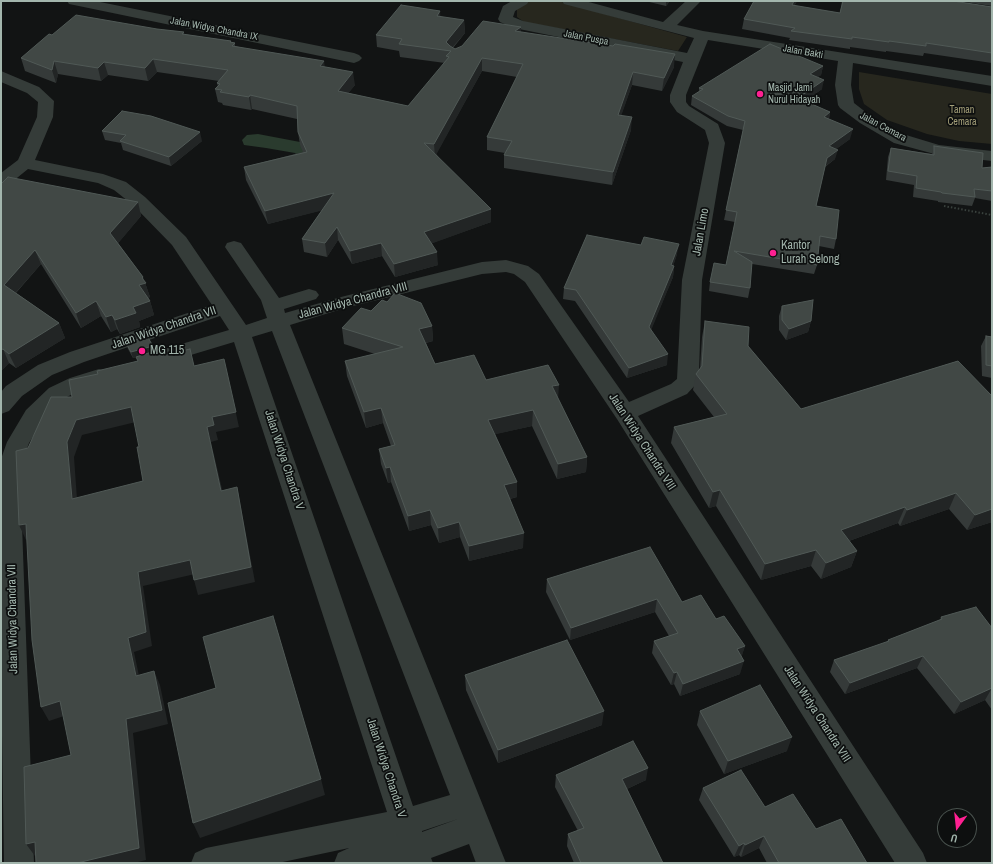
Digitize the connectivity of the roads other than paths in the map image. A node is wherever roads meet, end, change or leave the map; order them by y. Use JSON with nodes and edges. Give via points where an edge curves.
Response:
{"nodes":[{"id":1,"x":74,"y":1,"type":"edge"},
{"id":2,"x":569,"y":1,"type":"edge"},
{"id":3,"x":694,"y":1,"type":"edge"},
{"id":4,"x":518,"y":2,"type":"edge"},
{"id":5,"x":666,"y":27,"type":"junction"},
{"id":6,"x":703,"y":35,"type":"junction"},
{"id":7,"x":354,"y":58,"type":"dead end"},
{"id":8,"x":692,"y":59,"type":"junction"},
{"id":9,"x":846,"y":59,"type":"junction"},
{"id":10,"x":1,"y":76,"type":"edge"},
{"id":11,"x":992,"y":81,"type":"edge"},
{"id":12,"x":992,"y":156,"type":"edge"},
{"id":13,"x":25,"y":163,"type":"junction"},
{"id":14,"x":1,"y":182,"type":"edge"},
{"id":15,"x":234,"y":247,"type":"dead end"},
{"id":16,"x":309,"y":295,"type":"dead end"},
{"id":17,"x":224,"y":308,"type":"junction"},
{"id":18,"x":275,"y":314,"type":"junction"},
{"id":19,"x":241,"y":333,"type":"junction"},
{"id":20,"x":1,"y":406,"type":"edge"},
{"id":21,"x":624,"y":413,"type":"junction"},
{"id":22,"x":472,"y":815,"type":"junction"},
{"id":23,"x":404,"y":823,"type":"junction"},
{"id":24,"x":416,"y":856,"type":"edge"},
{"id":25,"x":19,"y":863,"type":"edge"},
{"id":26,"x":206,"y":863,"type":"edge"},
{"id":27,"x":350,"y":863,"type":"edge"},
{"id":28,"x":491,"y":863,"type":"edge"},
{"id":29,"x":912,"y":863,"type":"edge"}],
"edges":[{"from":1,"to":7,"type":"street","name":"Jalan Widya Chandra IX"},
{"from":2,"to":5,"type":"street","name":"Jalan Bakti"},
{"from":3,"to":5,"type":"street"},
{"from":4,"to":8,"type":"street","name":"Jalan Puspa","via":[[499,20]]},
{"from":5,"to":6,"type":"street","name":"Jalan Bakti"},
{"from":6,"to":8,"type":"street","name":"Jalan Limo"},
{"from":6,"to":9,"type":"street","name":"Jalan Bakti"},
{"from":8,"to":21,"type":"street","name":"Jalan Limo","via":[[678,95],[678,102],[683,109],[712,128],[717,143],[692,280],[690,372],[687,382],[680,389]]},
{"from":9,"to":11,"type":"street","name":"Jalan Bakti"},
{"from":9,"to":12,"type":"street","name":"Jalan Cemara","via":[[843,85],[846,105],[866,120],[900,139],[938,150]]},
{"from":10,"to":13,"type":"street","via":[[33,90],[46,101],[45,117]]},
{"from":13,"to":14,"type":"street"},
{"from":13,"to":17,"type":"street","name":"Jalan Widya Chandra V","via":[[103,179],[120,186],[179,241]]},
{"from":15,"to":18,"type":"street"},
{"from":16,"to":18,"type":"street"},
{"from":17,"to":19,"type":"street","name":"Jalan Widya Chandra V"},
{"from":17,"to":20,"type":"street","name":"Jalan Widya Chandra VII","via":[[45,370],[14,391]]},
{"from":18,"to":19,"type":"street","name":"Jalan Widya Chandra VIII"},
{"from":18,"to":21,"type":"street","name":"Jalan Widya Chandra VIII","via":[[341,303],[482,268],[506,266],[521,270],[532,278]]},
{"from":18,"to":22,"type":"street"},
{"from":19,"to":23,"type":"street","name":"Jalan Widya Chandra V"},
{"from":19,"to":25,"type":"street","name":"Jalan Widya Chandra VII","via":[[77,383],[57,393],[34,416],[18,442],[9,468]]},
{"from":21,"to":29,"type":"street","name":"Jalan Widya Chandra VIII"},
{"from":22,"to":23,"type":"street"},
{"from":22,"to":24,"type":"street"},
{"from":22,"to":28,"type":"street"},
{"from":23,"to":24,"type":"street","name":"Jalan Widya Chandra V"},
{"from":23,"to":26,"type":"street"},
{"from":24,"to":27,"type":"street"}]}
